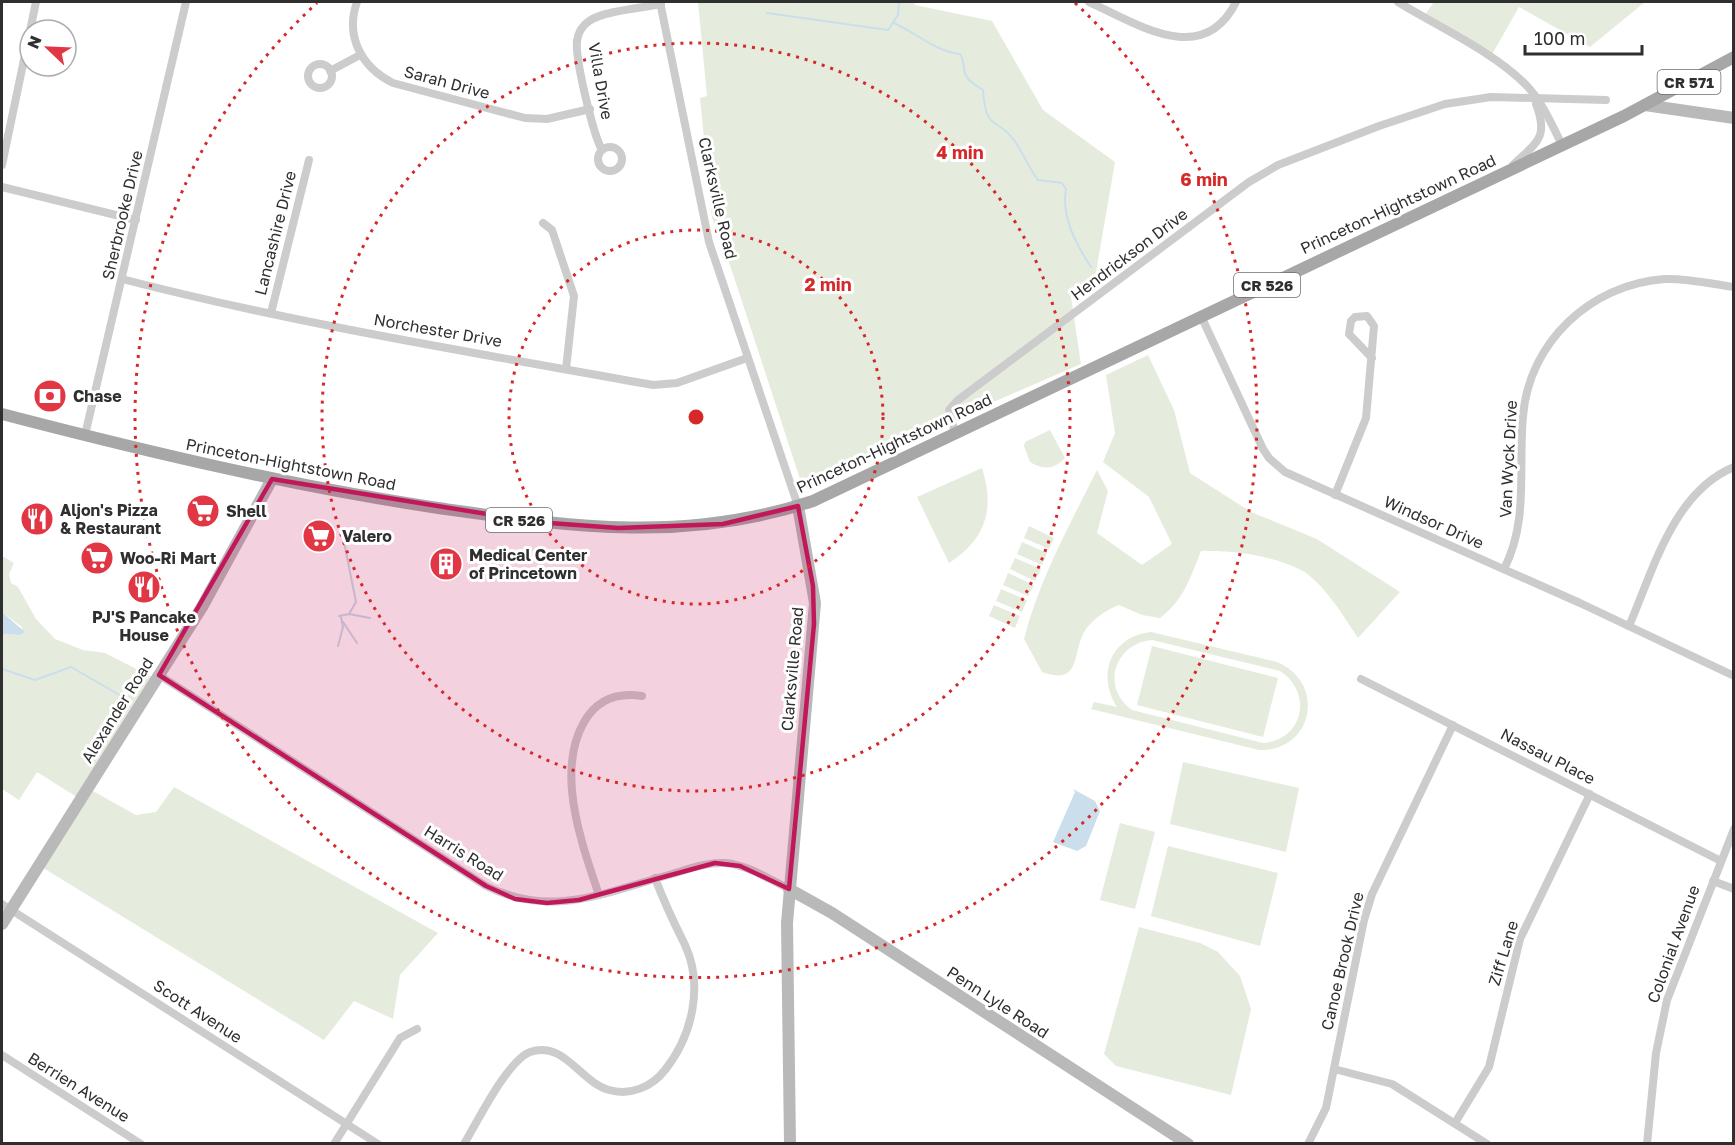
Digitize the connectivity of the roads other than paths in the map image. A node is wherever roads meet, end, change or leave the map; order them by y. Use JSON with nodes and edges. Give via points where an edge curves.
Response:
{"nodes":[{"id":1,"x":36,"y":2,"type":"edge"},
{"id":2,"x":186,"y":2,"type":"edge"},
{"id":3,"x":357,"y":2,"type":"edge"},
{"id":4,"x":1089,"y":2,"type":"edge"},
{"id":5,"x":1236,"y":2,"type":"edge"},
{"id":6,"x":1398,"y":2,"type":"edge"},
{"id":7,"x":661,"y":3,"type":"edge"},
{"id":8,"x":360,"y":55,"type":"junction"},
{"id":9,"x":1734,"y":57,"type":"edge"},
{"id":10,"x":330,"y":71,"type":"dead end"},
{"id":11,"x":1536,"y":97,"type":"junction"},
{"id":12,"x":1606,"y":100,"type":"dead end"},
{"id":13,"x":1645,"y":105,"type":"junction"},
{"id":14,"x":590,"y":109,"type":"junction"},
{"id":15,"x":1734,"y":118,"type":"edge"},
{"id":16,"x":1562,"y":145,"type":"junction"},
{"id":17,"x":602,"y":150,"type":"dead end"},
{"id":18,"x":309,"y":160,"type":"dead end"},
{"id":19,"x":2,"y":165,"type":"edge"},
{"id":20,"x":1508,"y":170,"type":"junction"},
{"id":21,"x":2,"y":187,"type":"edge"},
{"id":22,"x":136,"y":220,"type":"junction"},
{"id":23,"x":543,"y":223,"type":"dead end"},
{"id":24,"x":122,"y":279,"type":"junction"},
{"id":25,"x":1734,"y":287,"type":"edge"},
{"id":26,"x":271,"y":313,"type":"junction"},
{"id":27,"x":1201,"y":316,"type":"junction"},
{"id":28,"x":747,"y":358,"type":"junction"},
{"id":29,"x":1372,"y":358,"type":"junction"},
{"id":30,"x":566,"y":369,"type":"junction"},
{"id":31,"x":2,"y":414,"type":"edge"},
{"id":32,"x":955,"y":433,"type":"junction"},
{"id":33,"x":85,"y":435,"type":"junction"},
{"id":34,"x":1734,"y":467,"type":"edge"},
{"id":35,"x":272,"y":479,"type":"junction"},
{"id":36,"x":1335,"y":495,"type":"junction"},
{"id":37,"x":798,"y":506,"type":"junction"},
{"id":38,"x":1504,"y":569,"type":"junction"},
{"id":39,"x":1629,"y":626,"type":"junction"},
{"id":40,"x":159,"y":675,"type":"junction"},
{"id":41,"x":1734,"y":676,"type":"edge"},
{"id":42,"x":1361,"y":679,"type":"dead end"},
{"id":43,"x":642,"y":696,"type":"dead end"},
{"id":44,"x":1453,"y":725,"type":"junction"},
{"id":45,"x":1590,"y":794,"type":"junction"},
{"id":46,"x":1734,"y":829,"type":"edge"},
{"id":47,"x":1720,"y":861,"type":"junction"},
{"id":48,"x":655,"y":878,"type":"junction"},
{"id":49,"x":1713,"y":880,"type":"junction"},
{"id":50,"x":789,"y":889,"type":"junction"},
{"id":51,"x":1734,"y":889,"type":"edge"},
{"id":52,"x":599,"y":894,"type":"junction"},
{"id":53,"x":6,"y":907,"type":"edge"},
{"id":54,"x":2,"y":924,"type":"edge"},
{"id":55,"x":417,"y":1029,"type":"dead end"},
{"id":56,"x":2,"y":1055,"type":"edge"},
{"id":57,"x":1334,"y":1069,"type":"junction"},
{"id":58,"x":1455,"y":1123,"type":"junction"},
{"id":59,"x":346,"y":1124,"type":"junction"},
{"id":60,"x":141,"y":1143,"type":"edge"},
{"id":61,"x":334,"y":1143,"type":"edge"},
{"id":62,"x":378,"y":1143,"type":"edge"},
{"id":63,"x":464,"y":1143,"type":"edge"},
{"id":64,"x":790,"y":1143,"type":"edge"},
{"id":65,"x":1188,"y":1143,"type":"edge"},
{"id":66,"x":1308,"y":1143,"type":"edge"},
{"id":67,"x":1487,"y":1143,"type":"edge"},
{"id":68,"x":1647,"y":1143,"type":"edge"}],
"edges":[{"from":1,"to":19,"type":"street"},
{"from":2,"to":22,"type":"street","name":"Sherbrooke Drive"},
{"from":3,"to":8,"type":"street","via":[[352,27]]},
{"from":4,"to":5,"type":"street","via":[[1161,35],[1184,38],[1215,28]]},
{"from":6,"to":11,"type":"street","via":[[1494,60]]},
{"from":7,"to":14,"type":"street","name":"Villa Drive","via":[[596,17],[584,25],[577,45]]},
{"from":7,"to":28,"type":"street","name":"Clarksville Road","via":[[707,233]]},
{"from":8,"to":10,"type":"street"},
{"from":8,"to":14,"type":"street","name":"Sarah Drive","via":[[373,71],[393,83],[525,118],[547,119]]},
{"from":9,"to":13,"type":"main road","name":"Princeton-Hightstown Road","number":"CR 571"},
{"from":11,"to":12,"type":"street"},
{"from":11,"to":16,"type":"street"},
{"from":11,"to":20,"type":"street","via":[[1541,135]]},
{"from":11,"to":32,"type":"street","name":"Hendrickson Drive","via":[[1491,97],[1446,104],[1379,126],[1268,171],[958,400],[949,410]]},
{"from":13,"to":15,"type":"street"},
{"from":13,"to":16,"type":"main road","name":"Princeton-Hightstown Road","number":"CR 526"},
{"from":14,"to":17,"type":"street","name":"Villa Drive"},
{"from":16,"to":20,"type":"main road","name":"Princeton-Hightstown Road","number":"CR 526"},
{"from":18,"to":26,"type":"street","name":"Lancashire Drive"},
{"from":20,"to":27,"type":"main road","name":"Princeton-Hightstown Road","number":"CR 526"},
{"from":21,"to":22,"type":"street"},
{"from":22,"to":24,"type":"street","name":"Sherbrooke Drive"},
{"from":23,"to":30,"type":"street","via":[[552,230],[574,296]]},
{"from":24,"to":26,"type":"street","name":"Norchester Drive"},
{"from":24,"to":33,"type":"street","name":"Sherbrooke Drive"},
{"from":25,"to":38,"type":"street","name":"Van Wyck Drive","via":[[1682,279],[1633,284],[1599,298],[1560,330],[1535,369],[1525,399],[1521,517]]},
{"from":26,"to":30,"type":"street","name":"Norchester Drive"},
{"from":27,"to":32,"type":"main road","name":"Princeton-Hightstown Road","number":"CR 526"},
{"from":27,"to":36,"type":"street","name":"Windsor Drive","via":[[1269,458],[1285,472]]},
{"from":28,"to":30,"type":"street","name":"Norchester Drive","via":[[665,385]]},
{"from":28,"to":37,"type":"street","name":"Clarksville Road"},
{"from":29,"to":29,"type":"street","via":[[1374,326],[1367,316],[1361,315],[1351,321],[1349,334]]},
{"from":29,"to":36,"type":"street","via":[[1365,425]]},
{"from":31,"to":33,"type":"main road","name":"Princeton-Hightstown Road","number":"CR 526"},
{"from":32,"to":37,"type":"main road","name":"Princeton-Hightstown Road","number":"CR 526"},
{"from":33,"to":35,"type":"main road","name":"Princeton-Hightstown Road","number":"CR 526"},
{"from":34,"to":39,"type":"street","via":[[1706,484],[1684,507]]},
{"from":35,"to":37,"type":"main road","name":"Princeton-Hightstown Road","number":"CR 526","via":[[348,495],[536,522],[618,528],[723,524]]},
{"from":35,"to":40,"type":"street","name":"Alexander Road"},
{"from":36,"to":38,"type":"street","name":"Windsor Drive"},
{"from":37,"to":50,"type":"street","name":"Clarksville Road","via":[[813,586],[814,613]]},
{"from":38,"to":39,"type":"street","name":"Windsor Drive"},
{"from":39,"to":41,"type":"street","name":"Windsor Drive"},
{"from":40,"to":52,"type":"street","name":"Harris Road","via":[[493,890],[515,899],[547,903]]},
{"from":40,"to":53,"type":"street","name":"Alexander Road"},
{"from":42,"to":44,"type":"street","name":"Nassau Place"},
{"from":43,"to":52,"type":"street","via":[[625,695],[604,702],[588,716],[576,741],[574,806]]},
{"from":44,"to":45,"type":"street","name":"Nassau Place"},
{"from":44,"to":57,"type":"street","name":"Canoe Brook Drive","via":[[1372,894]]},
{"from":45,"to":47,"type":"street","name":"Nassau Place"},
{"from":45,"to":58,"type":"street","name":"Ziff Lane","via":[[1520,939],[1488,1067]]},
{"from":46,"to":47,"type":"street","name":"Colonial Avenue"},
{"from":47,"to":49,"type":"street","name":"Colonial Avenue"},
{"from":48,"to":50,"type":"street","name":"Harris Road","via":[[704,864],[727,863]]},
{"from":48,"to":52,"type":"street","name":"Harris Road"},
{"from":48,"to":63,"type":"street","via":[[684,945],[694,991],[690,1020],[672,1061],[647,1086],[619,1092],[600,1087],[555,1052],[530,1052],[513,1066]]},
{"from":49,"to":51,"type":"street"},
{"from":49,"to":68,"type":"street","name":"Colonial Avenue","via":[[1667,1000],[1656,1053]]},
{"from":50,"to":64,"type":"street","name":"Clarksville Road"},
{"from":50,"to":65,"type":"street","name":"Penn Lyle Road"},
{"from":53,"to":54,"type":"street","name":"Alexander Road"},
{"from":53,"to":59,"type":"street","name":"Scott Avenue"},
{"from":55,"to":59,"type":"street","via":[[400,1038]]},
{"from":56,"to":60,"type":"street","name":"Berrien Avenue"},
{"from":57,"to":58,"type":"street","via":[[1392,1084]]},
{"from":57,"to":66,"type":"street","name":"Canoe Brook Drive","via":[[1323,1119]]},
{"from":58,"to":67,"type":"street"},
{"from":59,"to":61,"type":"street"},
{"from":59,"to":62,"type":"street","name":"Scott Avenue"}]}
